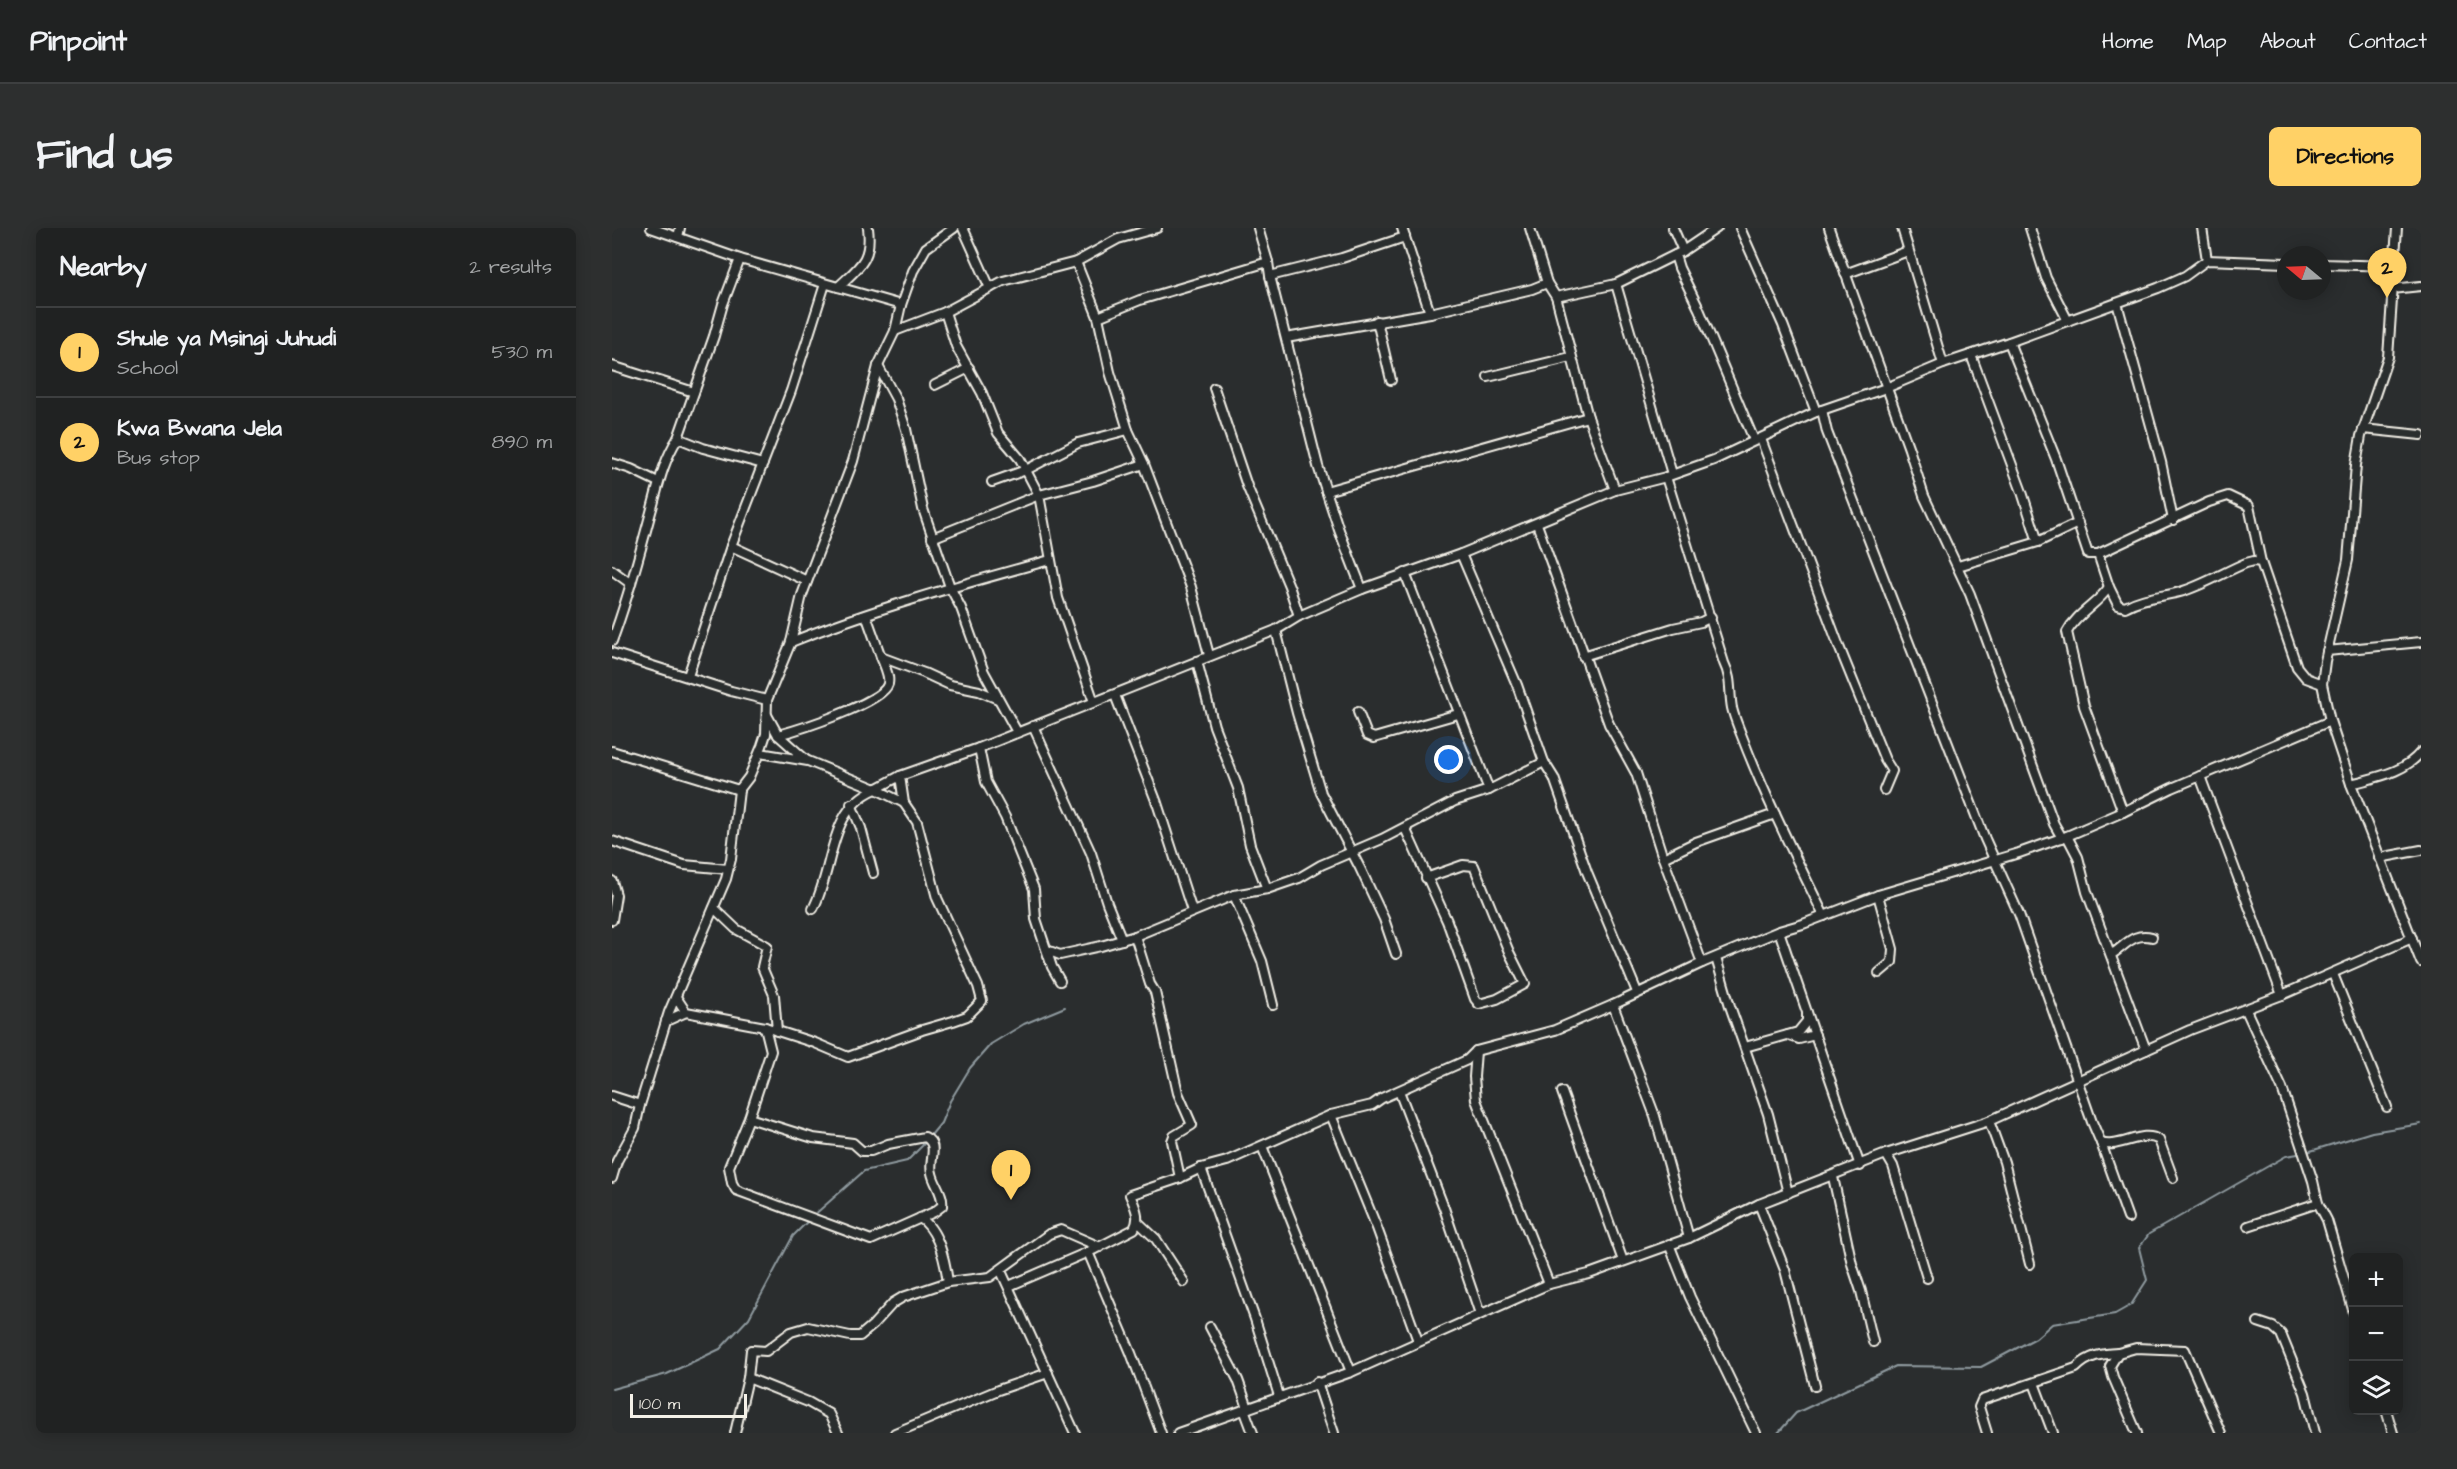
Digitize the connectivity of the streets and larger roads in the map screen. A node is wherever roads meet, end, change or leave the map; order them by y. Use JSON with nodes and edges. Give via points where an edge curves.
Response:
{"nodes":[{"id":1,"x":651,"y":228,"type":"edge"},
{"id":2,"x":680,"y":228,"type":"edge"},
{"id":3,"x":868,"y":228,"type":"edge"},
{"id":4,"x":954,"y":228,"type":"edge"},
{"id":5,"x":963,"y":228,"type":"edge"},
{"id":6,"x":1157,"y":228,"type":"edge"},
{"id":7,"x":1258,"y":228,"type":"edge"},
{"id":8,"x":1402,"y":228,"type":"edge"},
{"id":9,"x":1530,"y":228,"type":"edge"},
{"id":10,"x":1673,"y":228,"type":"edge"},
{"id":11,"x":1717,"y":228,"type":"edge"},
{"id":12,"x":1740,"y":228,"type":"edge"},
{"id":13,"x":1829,"y":228,"type":"edge"},
{"id":14,"x":1902,"y":228,"type":"edge"},
{"id":15,"x":2030,"y":228,"type":"edge"},
{"id":16,"x":2202,"y":228,"type":"edge"},
{"id":17,"x":2397,"y":228,"type":"edge"},
{"id":18,"x":678,"y":237,"type":"junction"},
{"id":19,"x":1405,"y":237,"type":"junction"},
{"id":20,"x":1908,"y":251,"type":"junction"},
{"id":21,"x":1679,"y":253,"type":"junction"},
{"id":22,"x":740,"y":259,"type":"junction"},
{"id":23,"x":2207,"y":260,"type":"junction"},
{"id":24,"x":1076,"y":262,"type":"junction"},
{"id":25,"x":1268,"y":262,"type":"junction"},
{"id":26,"x":2277,"y":263,"type":"edge"},
{"id":27,"x":2331,"y":264,"type":"edge"},
{"id":28,"x":2393,"y":266,"type":"junction"},
{"id":29,"x":1845,"y":274,"type":"junction"},
{"id":30,"x":1270,"y":276,"type":"junction"},
{"id":31,"x":1547,"y":283,"type":"junction"},
{"id":32,"x":825,"y":284,"type":"junction"},
{"id":33,"x":1616,"y":284,"type":"junction"},
{"id":34,"x":2421,"y":286,"type":"edge"},
{"id":35,"x":838,"y":287,"type":"junction"},
{"id":36,"x":990,"y":288,"type":"junction"},
{"id":37,"x":2392,"y":289,"type":"junction"},
{"id":38,"x":1556,"y":297,"type":"junction"},
{"id":39,"x":2117,"y":303,"type":"junction"},
{"id":40,"x":901,"y":305,"type":"junction"},
{"id":41,"x":945,"y":312,"type":"junction"},
{"id":42,"x":1430,"y":312,"type":"junction"},
{"id":43,"x":1098,"y":317,"type":"junction"},
{"id":44,"x":1377,"y":321,"type":"junction"},
{"id":45,"x":2068,"y":321,"type":"junction"},
{"id":46,"x":895,"y":331,"type":"junction"},
{"id":47,"x":1286,"y":338,"type":"junction"},
{"id":48,"x":2009,"y":342,"type":"junction"},
{"id":49,"x":1971,"y":355,"type":"junction"},
{"id":50,"x":1571,"y":357,"type":"junction"},
{"id":51,"x":1943,"y":364,"type":"junction"},
{"id":52,"x":612,"y":366,"type":"edge"},
{"id":53,"x":878,"y":366,"type":"junction"},
{"id":54,"x":969,"y":368,"type":"junction"},
{"id":55,"x":1488,"y":377,"type":"dead end"},
{"id":56,"x":1391,"y":380,"type":"dead end"},
{"id":57,"x":935,"y":385,"type":"dead end"},
{"id":58,"x":1214,"y":388,"type":"dead end"},
{"id":59,"x":1886,"y":388,"type":"junction"},
{"id":60,"x":694,"y":392,"type":"junction"},
{"id":61,"x":1819,"y":411,"type":"junction"},
{"id":62,"x":1588,"y":417,"type":"junction"},
{"id":63,"x":2363,"y":429,"type":"junction"},
{"id":64,"x":1128,"y":430,"type":"junction"},
{"id":65,"x":2421,"y":435,"type":"edge"},
{"id":66,"x":678,"y":438,"type":"junction"},
{"id":67,"x":1757,"y":440,"type":"junction"},
{"id":68,"x":612,"y":463,"type":"edge"},
{"id":69,"x":763,"y":464,"type":"junction"},
{"id":70,"x":1144,"y":464,"type":"junction"},
{"id":71,"x":1026,"y":470,"type":"junction"},
{"id":72,"x":1669,"y":476,"type":"junction"},
{"id":73,"x":658,"y":482,"type":"junction"},
{"id":74,"x":992,"y":483,"type":"dead end"},
{"id":75,"x":1615,"y":490,"type":"junction"},
{"id":76,"x":1326,"y":491,"type":"junction"},
{"id":77,"x":1039,"y":495,"type":"junction"},
{"id":78,"x":2174,"y":520,"type":"junction"},
{"id":79,"x":2078,"y":523,"type":"junction"},
{"id":80,"x":1537,"y":524,"type":"junction"},
{"id":81,"x":932,"y":538,"type":"junction"},
{"id":82,"x":2038,"y":542,"type":"junction"},
{"id":83,"x":731,"y":546,"type":"junction"},
{"id":84,"x":1461,"y":554,"type":"junction"},
{"id":85,"x":2098,"y":555,"type":"junction"},
{"id":86,"x":1050,"y":560,"type":"junction"},
{"id":87,"x":2261,"y":562,"type":"junction"},
{"id":88,"x":1958,"y":566,"type":"junction"},
{"id":89,"x":612,"y":570,"type":"edge"},
{"id":90,"x":1405,"y":573,"type":"junction"},
{"id":91,"x":807,"y":581,"type":"junction"},
{"id":92,"x":631,"y":584,"type":"junction"},
{"id":93,"x":950,"y":587,"type":"junction"},
{"id":94,"x":2109,"y":587,"type":"junction"},
{"id":95,"x":1362,"y":589,"type":"junction"},
{"id":96,"x":866,"y":615,"type":"junction"},
{"id":97,"x":1299,"y":616,"type":"junction"},
{"id":98,"x":1711,"y":617,"type":"junction"},
{"id":99,"x":1276,"y":630,"type":"junction"},
{"id":100,"x":612,"y":641,"type":"edge"},
{"id":101,"x":791,"y":642,"type":"junction"},
{"id":102,"x":2421,"y":642,"type":"edge"},
{"id":103,"x":2327,"y":651,"type":"junction"},
{"id":104,"x":612,"y":653,"type":"edge"},
{"id":105,"x":1209,"y":655,"type":"junction"},
{"id":106,"x":1583,"y":656,"type":"junction"},
{"id":107,"x":881,"y":657,"type":"junction"},
{"id":108,"x":1197,"y":660,"type":"junction"},
{"id":109,"x":688,"y":676,"type":"junction"},
{"id":110,"x":2322,"y":684,"type":"junction"},
{"id":111,"x":1115,"y":694,"type":"junction"},
{"id":112,"x":767,"y":699,"type":"junction"},
{"id":113,"x":998,"y":699,"type":"junction"},
{"id":114,"x":1094,"y":702,"type":"junction"},
{"id":115,"x":1358,"y":712,"type":"dead end"},
{"id":116,"x":766,"y":714,"type":"junction"},
{"id":117,"x":1458,"y":714,"type":"junction"},
{"id":118,"x":2330,"y":721,"type":"junction"},
{"id":119,"x":1033,"y":726,"type":"junction"},
{"id":120,"x":1017,"y":732,"type":"junction"},
{"id":121,"x":778,"y":735,"type":"junction"},
{"id":122,"x":979,"y":748,"type":"junction"},
{"id":123,"x":612,"y":751,"type":"edge"},
{"id":124,"x":2421,"y":752,"type":"edge"},
{"id":125,"x":760,"y":753,"type":"junction"},
{"id":126,"x":808,"y":761,"type":"junction"},
{"id":127,"x":1544,"y":762,"type":"junction"},
{"id":128,"x":900,"y":776,"type":"junction"},
{"id":129,"x":2200,"y":776,"type":"junction"},
{"id":130,"x":2351,"y":784,"type":"junction"},
{"id":131,"x":876,"y":789,"type":"junction"},
{"id":132,"x":739,"y":790,"type":"junction"},
{"id":133,"x":1489,"y":790,"type":"junction"},
{"id":134,"x":1884,"y":790,"type":"dead end"},
{"id":135,"x":904,"y":802,"type":"junction"},
{"id":136,"x":851,"y":804,"type":"junction"},
{"id":137,"x":2123,"y":813,"type":"junction"},
{"id":138,"x":1774,"y":814,"type":"junction"},
{"id":139,"x":1405,"y":828,"type":"junction"},
{"id":140,"x":2065,"y":837,"type":"junction"},
{"id":141,"x":612,"y":841,"type":"edge"},
{"id":142,"x":2421,"y":850,"type":"edge"},
{"id":143,"x":1352,"y":852,"type":"junction"},
{"id":144,"x":1663,"y":858,"type":"junction"},
{"id":145,"x":2379,"y":858,"type":"junction"},
{"id":146,"x":1994,"y":860,"type":"junction"},
{"id":147,"x":728,"y":869,"type":"junction"},
{"id":148,"x":873,"y":873,"type":"dead end"},
{"id":149,"x":1426,"y":878,"type":"junction"},
{"id":150,"x":612,"y":882,"type":"edge"},
{"id":151,"x":1267,"y":889,"type":"junction"},
{"id":152,"x":1234,"y":895,"type":"junction"},
{"id":153,"x":1878,"y":895,"type":"junction"},
{"id":154,"x":714,"y":908,"type":"junction"},
{"id":155,"x":813,"y":909,"type":"dead end"},
{"id":156,"x":1192,"y":911,"type":"junction"},
{"id":157,"x":1824,"y":916,"type":"junction"},
{"id":158,"x":612,"y":921,"type":"edge"},
{"id":159,"x":1779,"y":931,"type":"junction"},
{"id":160,"x":1135,"y":936,"type":"junction"},
{"id":161,"x":2152,"y":937,"type":"dead end"},
{"id":162,"x":1122,"y":940,"type":"junction"},
{"id":163,"x":2416,"y":943,"type":"edge"},
{"id":164,"x":1047,"y":950,"type":"junction"},
{"id":165,"x":1396,"y":954,"type":"dead end"},
{"id":166,"x":2112,"y":954,"type":"junction"},
{"id":167,"x":1716,"y":958,"type":"junction"},
{"id":168,"x":2421,"y":962,"type":"edge"},
{"id":169,"x":1702,"y":963,"type":"junction"},
{"id":170,"x":1879,"y":973,"type":"dead end"},
{"id":171,"x":2333,"y":974,"type":"junction"},
{"id":172,"x":1060,"y":981,"type":"dead end"},
{"id":173,"x":1637,"y":992,"type":"junction"},
{"id":174,"x":2282,"y":995,"type":"junction"},
{"id":175,"x":676,"y":997,"type":"junction"},
{"id":176,"x":1274,"y":1005,"type":"dead end"},
{"id":177,"x":1613,"y":1005,"type":"junction"},
{"id":178,"x":2246,"y":1010,"type":"junction"},
{"id":179,"x":686,"y":1012,"type":"junction"},
{"id":180,"x":1808,"y":1013,"type":"junction"},
{"id":181,"x":666,"y":1021,"type":"junction"},
{"id":182,"x":765,"y":1027,"type":"junction"},
{"id":183,"x":777,"y":1031,"type":"junction"},
{"id":184,"x":1786,"y":1035,"type":"junction"},
{"id":185,"x":1815,"y":1035,"type":"junction"},
{"id":186,"x":1745,"y":1047,"type":"junction"},
{"id":187,"x":2146,"y":1050,"type":"junction"},
{"id":188,"x":1476,"y":1051,"type":"junction"},
{"id":189,"x":2078,"y":1081,"type":"junction"},
{"id":190,"x":1399,"y":1091,"type":"junction"},
{"id":191,"x":1562,"y":1092,"type":"dead end"},
{"id":192,"x":612,"y":1096,"type":"edge"},
{"id":193,"x":640,"y":1104,"type":"junction"},
{"id":194,"x":2387,"y":1107,"type":"dead end"},
{"id":195,"x":1331,"y":1115,"type":"junction"},
{"id":196,"x":749,"y":1118,"type":"junction"},
{"id":197,"x":1989,"y":1121,"type":"junction"},
{"id":198,"x":2101,"y":1143,"type":"junction"},
{"id":199,"x":1262,"y":1146,"type":"junction"},
{"id":200,"x":1887,"y":1154,"type":"junction"},
{"id":201,"x":1860,"y":1166,"type":"junction"},
{"id":202,"x":1201,"y":1168,"type":"junction"},
{"id":203,"x":1833,"y":1177,"type":"junction"},
{"id":204,"x":612,"y":1178,"type":"edge"},
{"id":205,"x":1180,"y":1178,"type":"junction"},
{"id":206,"x":2174,"y":1178,"type":"dead end"},
{"id":207,"x":1788,"y":1193,"type":"junction"},
{"id":208,"x":2318,"y":1203,"type":"junction"},
{"id":209,"x":1759,"y":1204,"type":"junction"},
{"id":210,"x":934,"y":1212,"type":"junction"},
{"id":211,"x":920,"y":1218,"type":"junction"},
{"id":212,"x":2128,"y":1218,"type":"dead end"},
{"id":213,"x":1138,"y":1222,"type":"junction"},
{"id":214,"x":2248,"y":1226,"type":"dead end"},
{"id":215,"x":931,"y":1227,"type":"junction"},
{"id":216,"x":1689,"y":1238,"type":"junction"},
{"id":217,"x":1669,"y":1244,"type":"junction"},
{"id":218,"x":1100,"y":1247,"type":"junction"},
{"id":219,"x":1088,"y":1252,"type":"junction"},
{"id":220,"x":1623,"y":1261,"type":"junction"},
{"id":221,"x":2030,"y":1264,"type":"dead end"},
{"id":222,"x":1001,"y":1270,"type":"junction"},
{"id":223,"x":1927,"y":1278,"type":"dead end"},
{"id":224,"x":948,"y":1282,"type":"junction"},
{"id":225,"x":1184,"y":1282,"type":"dead end"},
{"id":226,"x":1549,"y":1284,"type":"junction"},
{"id":227,"x":1009,"y":1286,"type":"junction"},
{"id":228,"x":2352,"y":1307,"type":"edge"},
{"id":229,"x":1480,"y":1314,"type":"junction"},
{"id":230,"x":2258,"y":1322,"type":"dead end"},
{"id":231,"x":1210,"y":1327,"type":"dead end"},
{"id":232,"x":1418,"y":1341,"type":"junction"},
{"id":233,"x":1873,"y":1342,"type":"dead end"},
{"id":234,"x":2118,"y":1353,"type":"junction"},
{"id":235,"x":1351,"y":1372,"type":"junction"},
{"id":236,"x":1048,"y":1373,"type":"junction"},
{"id":237,"x":748,"y":1378,"type":"junction"},
{"id":238,"x":1317,"y":1382,"type":"junction"},
{"id":239,"x":2034,"y":1383,"type":"junction"},
{"id":240,"x":1815,"y":1386,"type":"dead end"},
{"id":241,"x":1279,"y":1396,"type":"junction"},
{"id":242,"x":1246,"y":1408,"type":"junction"},
{"id":243,"x":2387,"y":1415,"type":"edge"},
{"id":244,"x":735,"y":1433,"type":"edge"},
{"id":245,"x":838,"y":1433,"type":"edge"},
{"id":246,"x":895,"y":1433,"type":"edge"},
{"id":247,"x":1075,"y":1433,"type":"edge"},
{"id":248,"x":1161,"y":1433,"type":"edge"},
{"id":249,"x":1178,"y":1433,"type":"edge"},
{"id":250,"x":1252,"y":1433,"type":"edge"},
{"id":251,"x":1334,"y":1433,"type":"edge"},
{"id":252,"x":1756,"y":1433,"type":"edge"},
{"id":253,"x":1987,"y":1433,"type":"edge"},
{"id":254,"x":2053,"y":1433,"type":"edge"},
{"id":255,"x":2137,"y":1433,"type":"edge"},
{"id":256,"x":2221,"y":1433,"type":"edge"},
{"id":257,"x":2315,"y":1433,"type":"edge"},
{"id":258,"x":2393,"y":1433,"type":"edge"}],
"edges":[{"from":1,"to":18,"type":"street"},
{"from":2,"to":18,"type":"street"},
{"from":3,"to":35,"type":"street","via":[[870,250],[865,261]]},
{"from":4,"to":40,"type":"street","via":[[926,248]]},
{"from":5,"to":36,"type":"street"},
{"from":6,"to":24,"type":"street","via":[[1118,239]]},
{"from":7,"to":25,"type":"street"},
{"from":8,"to":19,"type":"street"},
{"from":9,"to":31,"type":"street"},
{"from":10,"to":21,"type":"street"},
{"from":11,"to":21,"type":"street"},
{"from":12,"to":61,"type":"street"},
{"from":13,"to":29,"type":"street"},
{"from":14,"to":20,"type":"street"},
{"from":15,"to":45,"type":"street","via":[[2046,278]]},
{"from":16,"to":23,"type":"street"},
{"from":17,"to":28,"type":"street"},
{"from":18,"to":22,"type":"street"},
{"from":19,"to":30,"type":"street"},
{"from":19,"to":42,"type":"street"},
{"from":20,"to":29,"type":"street"},
{"from":20,"to":51,"type":"street"},
{"from":21,"to":33,"type":"street"},
{"from":21,"to":67,"type":"street","via":[[1679,268]]},
{"from":22,"to":32,"type":"street"},
{"from":22,"to":60,"type":"street"},
{"from":23,"to":26,"type":"street"},
{"from":23,"to":39,"type":"street","via":[[2173,282]]},
{"from":24,"to":36,"type":"street"},
{"from":24,"to":43,"type":"street"},
{"from":25,"to":30,"type":"street"},
{"from":25,"to":43,"type":"street","via":[[1140,300]]},
{"from":27,"to":28,"type":"street"},
{"from":28,"to":37,"type":"street"},
{"from":29,"to":59,"type":"street"},
{"from":30,"to":47,"type":"street"},
{"from":31,"to":38,"type":"street"},
{"from":31,"to":42,"type":"street"},
{"from":32,"to":35,"type":"street"},
{"from":32,"to":69,"type":"street"},
{"from":33,"to":38,"type":"street"},
{"from":33,"to":72,"type":"street"},
{"from":34,"to":37,"type":"street"},
{"from":35,"to":40,"type":"street"},
{"from":36,"to":41,"type":"street"},
{"from":37,"to":63,"type":"street","via":[[2388,357]]},
{"from":38,"to":50,"type":"street"},
{"from":39,"to":45,"type":"street"},
{"from":39,"to":78,"type":"street"},
{"from":40,"to":46,"type":"street"},
{"from":41,"to":46,"type":"street"},
{"from":41,"to":54,"type":"street","via":[[956,346]]},
{"from":42,"to":44,"type":"street"},
{"from":43,"to":64,"type":"street"},
{"from":44,"to":47,"type":"street"},
{"from":44,"to":56,"type":"street"},
{"from":45,"to":48,"type":"street"},
{"from":46,"to":53,"type":"street"},
{"from":47,"to":76,"type":"street"},
{"from":48,"to":49,"type":"street"},
{"from":48,"to":79,"type":"street"},
{"from":49,"to":51,"type":"street"},
{"from":49,"to":82,"type":"street"},
{"from":50,"to":55,"type":"street"},
{"from":50,"to":62,"type":"street"},
{"from":51,"to":59,"type":"street"},
{"from":52,"to":60,"type":"street"},
{"from":53,"to":81,"type":"street","via":[[896,399],[906,429]]},
{"from":53,"to":91,"type":"street","via":[[853,461]]},
{"from":54,"to":57,"type":"street"},
{"from":54,"to":71,"type":"street","via":[[998,433]]},
{"from":58,"to":97,"type":"street","via":[[1247,486]]},
{"from":59,"to":61,"type":"street"},
{"from":59,"to":88,"type":"street","via":[[1924,496]]},
{"from":60,"to":66,"type":"street"},
{"from":61,"to":67,"type":"street"},
{"from":61,"to":146,"type":"street"},
{"from":62,"to":75,"type":"street"},
{"from":62,"to":76,"type":"street"},
{"from":63,"to":65,"type":"street"},
{"from":63,"to":103,"type":"street","via":[[2348,560]]},
{"from":64,"to":70,"type":"street"},
{"from":64,"to":71,"type":"street","via":[[1078,443]]},
{"from":66,"to":69,"type":"street"},
{"from":66,"to":73,"type":"street"},
{"from":67,"to":72,"type":"street"},
{"from":67,"to":134,"type":"street","via":[[1892,771]]},
{"from":68,"to":73,"type":"street"},
{"from":69,"to":83,"type":"street"},
{"from":70,"to":77,"type":"street"},
{"from":70,"to":105,"type":"street","via":[[1191,587]]},
{"from":71,"to":74,"type":"street"},
{"from":71,"to":77,"type":"street"},
{"from":72,"to":75,"type":"street"},
{"from":72,"to":98,"type":"street"},
{"from":73,"to":92,"type":"street"},
{"from":75,"to":80,"type":"street"},
{"from":76,"to":95,"type":"street"},
{"from":77,"to":81,"type":"street"},
{"from":77,"to":86,"type":"street"},
{"from":78,"to":85,"type":"street"},
{"from":78,"to":87,"type":"street","via":[[2223,497],[2247,504]]},
{"from":79,"to":82,"type":"street"},
{"from":79,"to":85,"type":"street","via":[[2088,554]]},
{"from":80,"to":84,"type":"street"},
{"from":80,"to":106,"type":"street"},
{"from":81,"to":93,"type":"street"},
{"from":82,"to":88,"type":"street"},
{"from":83,"to":91,"type":"street"},
{"from":83,"to":109,"type":"street"},
{"from":84,"to":90,"type":"street"},
{"from":84,"to":127,"type":"street","via":[[1517,685]]},
{"from":85,"to":94,"type":"street"},
{"from":86,"to":93,"type":"street"},
{"from":86,"to":114,"type":"street","via":[[1058,598]]},
{"from":87,"to":94,"type":"street","via":[[2246,563],[2196,586],[2137,600],[2125,607],[2118,605]]},
{"from":87,"to":110,"type":"street","via":[[2297,667],[2306,678]]},
{"from":88,"to":140,"type":"street","via":[[2054,825]]},
{"from":89,"to":92,"type":"street"},
{"from":90,"to":95,"type":"street"},
{"from":90,"to":117,"type":"street"},
{"from":91,"to":101,"type":"street"},
{"from":92,"to":100,"type":"street"},
{"from":93,"to":96,"type":"street"},
{"from":93,"to":113,"type":"street"},
{"from":94,"to":137,"type":"street","via":[[2073,621],[2067,632],[2084,706]]},
{"from":95,"to":97,"type":"street"},
{"from":96,"to":101,"type":"street"},
{"from":96,"to":107,"type":"street"},
{"from":97,"to":99,"type":"street"},
{"from":98,"to":106,"type":"street"},
{"from":98,"to":138,"type":"street","via":[[1729,672],[1732,708]]},
{"from":99,"to":105,"type":"street"},
{"from":99,"to":143,"type":"street","via":[[1321,793]]},
{"from":101,"to":112,"type":"street"},
{"from":102,"to":103,"type":"street"},
{"from":103,"to":110,"type":"street"},
{"from":104,"to":109,"type":"street"},
{"from":105,"to":108,"type":"street"},
{"from":106,"to":144,"type":"street","via":[[1609,724],[1636,773]]},
{"from":107,"to":113,"type":"street","via":[[950,685]]},
{"from":107,"to":121,"type":"street","via":[[888,673],[883,692],[846,713]]},
{"from":108,"to":111,"type":"street"},
{"from":108,"to":151,"type":"street","via":[[1214,726],[1238,788],[1250,845]]},
{"from":109,"to":112,"type":"street"},
{"from":110,"to":118,"type":"street"},
{"from":111,"to":114,"type":"street"},
{"from":111,"to":156,"type":"street","via":[[1157,803]]},
{"from":112,"to":116,"type":"street"},
{"from":113,"to":120,"type":"street"},
{"from":114,"to":119,"type":"street"},
{"from":115,"to":117,"type":"street","via":[[1367,735],[1374,738]]},
{"from":116,"to":121,"type":"street"},
{"from":116,"to":125,"type":"street","via":[[766,734]]},
{"from":117,"to":133,"type":"street"},
{"from":118,"to":129,"type":"street"},
{"from":118,"to":130,"type":"street"},
{"from":119,"to":120,"type":"street"},
{"from":119,"to":162,"type":"street","via":[[1091,853]]},
{"from":120,"to":122,"type":"street"},
{"from":121,"to":126,"type":"street"},
{"from":122,"to":128,"type":"street"},
{"from":122,"to":164,"type":"street","via":[[986,782],[1005,817],[1034,890],[1036,919]]},
{"from":123,"to":132,"type":"street"},
{"from":124,"to":130,"type":"street","via":[[2409,765]]},
{"from":125,"to":126,"type":"street"},
{"from":125,"to":132,"type":"street"},
{"from":126,"to":131,"type":"street"},
{"from":127,"to":133,"type":"street"},
{"from":127,"to":173,"type":"street","via":[[1554,778],[1587,872]]},
{"from":128,"to":131,"type":"street"},
{"from":128,"to":135,"type":"street"},
{"from":129,"to":137,"type":"street"},
{"from":129,"to":174,"type":"street"},
{"from":130,"to":145,"type":"street"},
{"from":131,"to":135,"type":"street"},
{"from":131,"to":136,"type":"street"},
{"from":132,"to":147,"type":"street"},
{"from":133,"to":139,"type":"street","via":[[1455,801]]},
{"from":135,"to":183,"type":"street","via":[[917,822],[937,898],[982,1001],[960,1018],[848,1057]]},
{"from":136,"to":148,"type":"street"},
{"from":136,"to":155,"type":"street","via":[[842,819]]},
{"from":137,"to":140,"type":"street"},
{"from":138,"to":144,"type":"street"},
{"from":138,"to":157,"type":"street"},
{"from":139,"to":143,"type":"street"},
{"from":139,"to":149,"type":"street"},
{"from":140,"to":146,"type":"street"},
{"from":140,"to":166,"type":"street","via":[[2078,856],[2087,892]]},
{"from":141,"to":147,"type":"street","via":[[684,864]]},
{"from":142,"to":145,"type":"street"},
{"from":143,"to":151,"type":"street"},
{"from":143,"to":165,"type":"street"},
{"from":144,"to":169,"type":"street"},
{"from":145,"to":163,"type":"street"},
{"from":146,"to":153,"type":"street"},
{"from":146,"to":189,"type":"street","via":[[2019,914]]},
{"from":147,"to":154,"type":"street"},
{"from":149,"to":149,"type":"street","via":[[1474,866],[1525,984],[1479,1004]]},
{"from":150,"to":158,"type":"street","via":[[616,904]]},
{"from":151,"to":152,"type":"street"},
{"from":152,"to":156,"type":"street"},
{"from":152,"to":176,"type":"street","via":[[1262,961]]},
{"from":153,"to":157,"type":"street"},
{"from":153,"to":170,"type":"street","via":[[1893,949],[1890,965]]},
{"from":154,"to":175,"type":"street"},
{"from":154,"to":183,"type":"street","via":[[736,928],[767,946],[762,968],[774,995]]},
{"from":156,"to":160,"type":"street"},
{"from":157,"to":159,"type":"street"},
{"from":159,"to":167,"type":"street"},
{"from":159,"to":180,"type":"street"},
{"from":160,"to":162,"type":"street"},
{"from":160,"to":205,"type":"street","via":[[1155,992],[1178,1093],[1192,1125],[1172,1140]]},
{"from":161,"to":166,"type":"street","via":[[2137,936]]},
{"from":162,"to":164,"type":"street","via":[[1060,955]]},
{"from":163,"to":168,"type":"street"},
{"from":163,"to":171,"type":"street"},
{"from":164,"to":172,"type":"street"},
{"from":166,"to":187,"type":"street"},
{"from":167,"to":169,"type":"street"},
{"from":167,"to":186,"type":"street"},
{"from":169,"to":173,"type":"street"},
{"from":171,"to":174,"type":"street"},
{"from":171,"to":194,"type":"street"},
{"from":173,"to":177,"type":"street"},
{"from":174,"to":178,"type":"street"},
{"from":175,"to":179,"type":"street"},
{"from":175,"to":181,"type":"street"},
{"from":177,"to":188,"type":"street","via":[[1556,1030]]},
{"from":177,"to":216,"type":"street","via":[[1656,1116]]},
{"from":178,"to":187,"type":"street"},
{"from":178,"to":208,"type":"street","via":[[2282,1088]]},
{"from":179,"to":181,"type":"street"},
{"from":179,"to":182,"type":"street"},
{"from":180,"to":184,"type":"street","via":[[1800,1030]]},
{"from":180,"to":185,"type":"street"},
{"from":181,"to":193,"type":"street"},
{"from":182,"to":183,"type":"street"},
{"from":182,"to":196,"type":"street","via":[[771,1051]]},
{"from":184,"to":185,"type":"street","via":[[1800,1039]]},
{"from":184,"to":186,"type":"street"},
{"from":185,"to":201,"type":"street"},
{"from":186,"to":207,"type":"street","via":[[1768,1114]]},
{"from":187,"to":189,"type":"street"},
{"from":188,"to":190,"type":"street","via":[[1467,1060]]},
{"from":188,"to":226,"type":"street","via":[[1476,1100]]},
{"from":189,"to":197,"type":"street"},
{"from":189,"to":198,"type":"street"},
{"from":190,"to":195,"type":"street","via":[[1372,1105]]},
{"from":190,"to":229,"type":"street"},
{"from":191,"to":220,"type":"street"},
{"from":192,"to":193,"type":"street"},
{"from":193,"to":204,"type":"street","via":[[632,1136]]},
{"from":195,"to":199,"type":"street"},
{"from":195,"to":232,"type":"street"},
{"from":196,"to":210,"type":"street","via":[[813,1138],[853,1143],[862,1151],[922,1136],[929,1138],[932,1173],[943,1202]]},
{"from":196,"to":211,"type":"street","via":[[729,1167],[736,1190],[871,1240]]},
{"from":197,"to":200,"type":"street"},
{"from":197,"to":221,"type":"street","via":[[2004,1162]]},
{"from":198,"to":206,"type":"street","via":[[2116,1145],[2154,1137],[2159,1140]]},
{"from":198,"to":212,"type":"street"},
{"from":199,"to":202,"type":"street"},
{"from":199,"to":235,"type":"street"},
{"from":200,"to":201,"type":"street"},
{"from":200,"to":223,"type":"street"},
{"from":201,"to":203,"type":"street"},
{"from":202,"to":205,"type":"street"},
{"from":202,"to":241,"type":"street"},
{"from":203,"to":207,"type":"street"},
{"from":203,"to":233,"type":"street"},
{"from":205,"to":213,"type":"street","via":[[1130,1196]]},
{"from":207,"to":209,"type":"street"},
{"from":208,"to":214,"type":"street"},
{"from":208,"to":228,"type":"street","via":[[2327,1220]]},
{"from":209,"to":216,"type":"street"},
{"from":209,"to":240,"type":"street","via":[[1785,1270]]},
{"from":210,"to":211,"type":"street"},
{"from":210,"to":215,"type":"street"},
{"from":211,"to":215,"type":"street"},
{"from":213,"to":218,"type":"street","via":[[1125,1235]]},
{"from":213,"to":225,"type":"street","via":[[1156,1239]]},
{"from":215,"to":224,"type":"street","via":[[946,1262]]},
{"from":216,"to":217,"type":"street"},
{"from":217,"to":220,"type":"street"},
{"from":217,"to":252,"type":"street","via":[[1690,1297]]},
{"from":218,"to":219,"type":"street"},
{"from":218,"to":222,"type":"street","via":[[1061,1230],[1049,1234]]},
{"from":219,"to":227,"type":"street"},
{"from":219,"to":248,"type":"street"},
{"from":220,"to":226,"type":"street"},
{"from":222,"to":224,"type":"street","via":[[990,1277]]},
{"from":222,"to":227,"type":"street"},
{"from":224,"to":237,"type":"street","via":[[893,1303],[860,1336],[808,1327],[791,1332],[766,1351],[751,1350]]},
{"from":226,"to":229,"type":"street"},
{"from":227,"to":236,"type":"street"},
{"from":229,"to":232,"type":"street"},
{"from":230,"to":257,"type":"street","via":[[2281,1334],[2305,1393]]},
{"from":231,"to":242,"type":"street","via":[[1238,1380]]},
{"from":232,"to":235,"type":"street"},
{"from":234,"to":239,"type":"street","via":[[2094,1355],[2076,1368]]},
{"from":234,"to":255,"type":"street","via":[[2110,1366]]},
{"from":234,"to":256,"type":"street","via":[[2136,1348],[2185,1350]]},
{"from":235,"to":238,"type":"street"},
{"from":236,"to":246,"type":"street","via":[[998,1389]]},
{"from":236,"to":247,"type":"street"},
{"from":237,"to":244,"type":"street"},
{"from":237,"to":245,"type":"street","via":[[829,1414]]},
{"from":238,"to":241,"type":"street"},
{"from":238,"to":251,"type":"street"},
{"from":239,"to":253,"type":"street","via":[[1982,1400],[1979,1407]]},
{"from":239,"to":254,"type":"street"},
{"from":241,"to":242,"type":"street"},
{"from":242,"to":249,"type":"street"},
{"from":242,"to":250,"type":"street"},
{"from":243,"to":258,"type":"street"}]}
